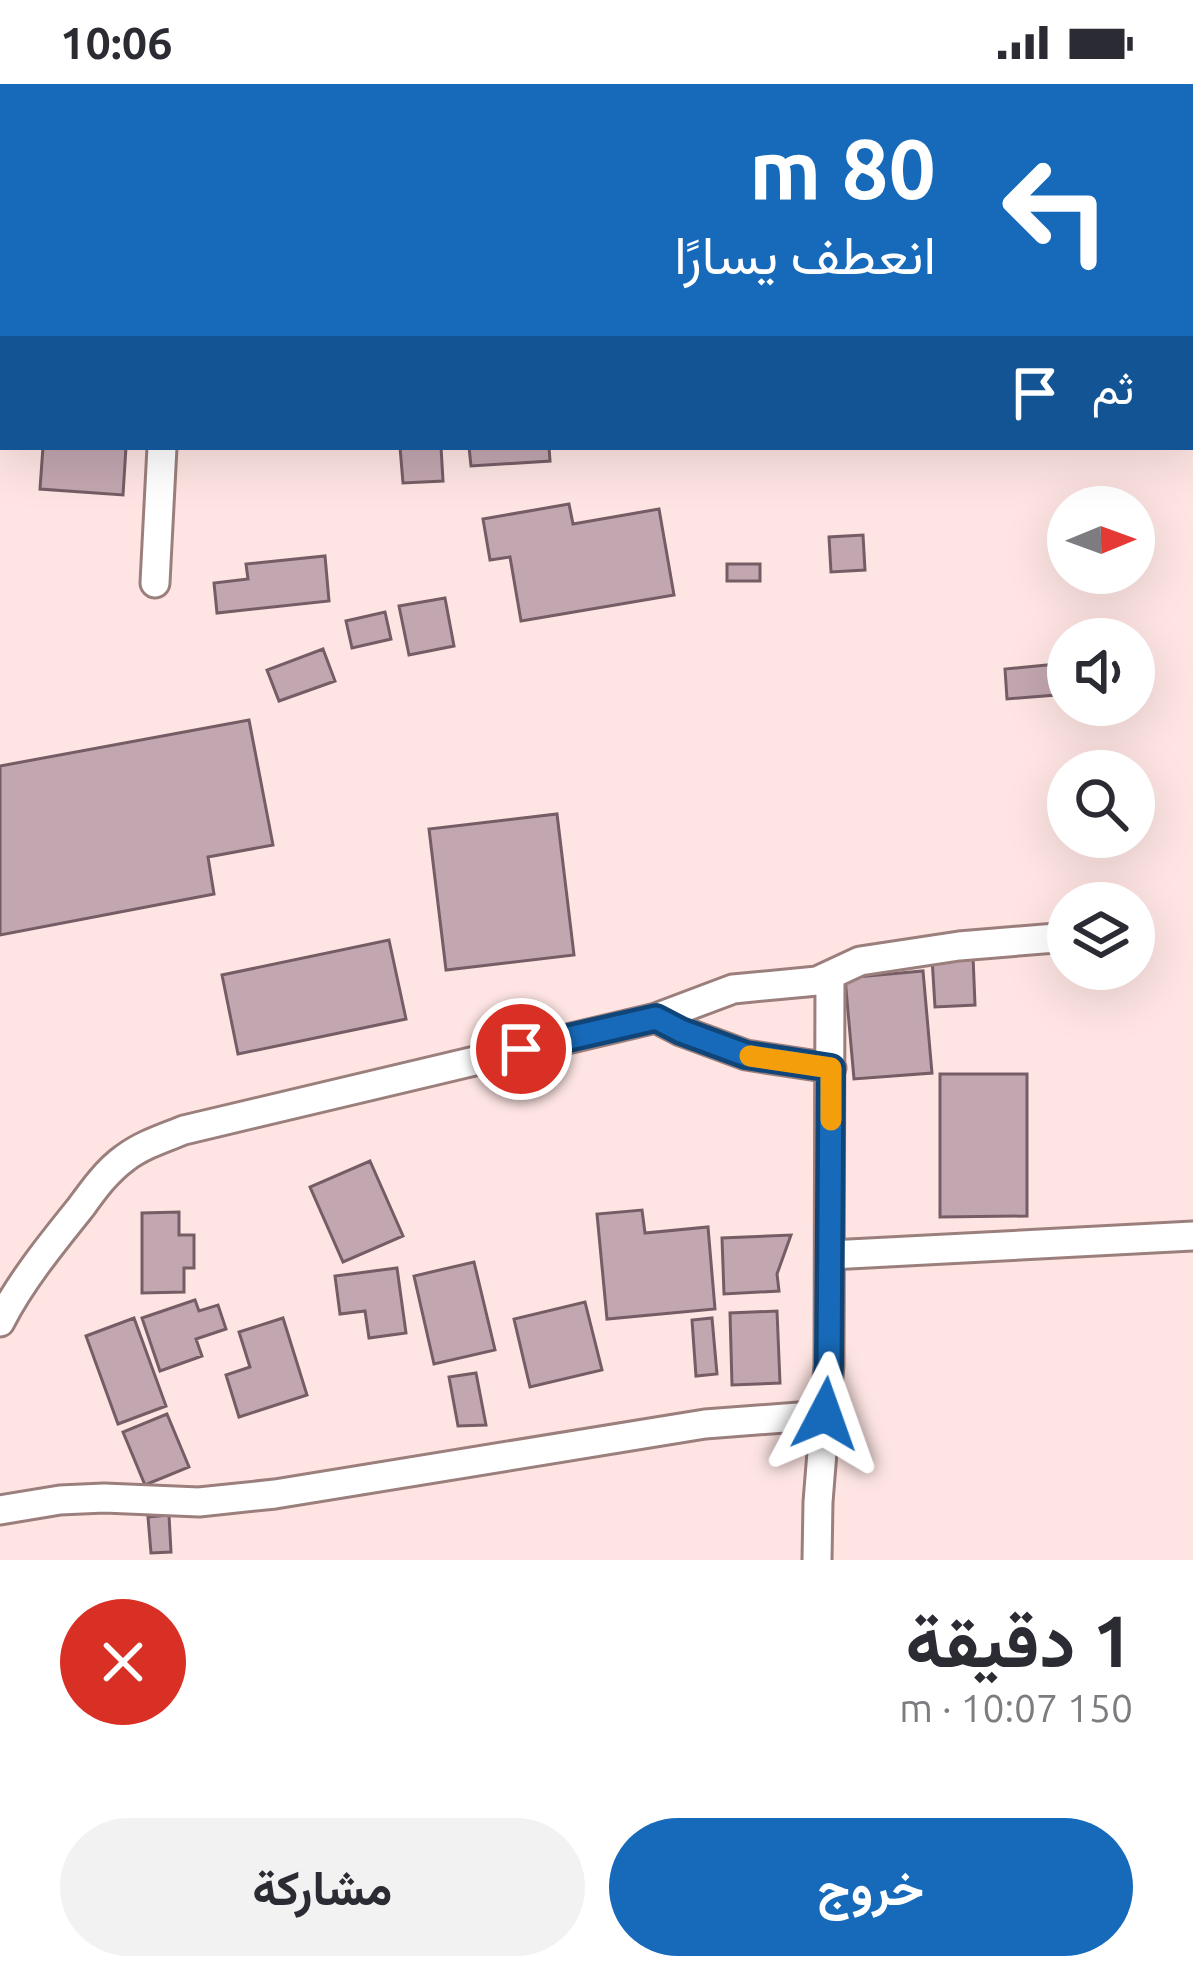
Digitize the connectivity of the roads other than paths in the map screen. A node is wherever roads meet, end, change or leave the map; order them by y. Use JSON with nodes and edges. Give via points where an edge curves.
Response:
{"nodes":[{"id":1,"x":162,"y":450,"type":"edge"},
{"id":2,"x":155,"y":583,"type":"dead end"},
{"id":3,"x":1047,"y":939,"type":"edge"},
{"id":4,"x":830,"y":977,"type":"junction"},
{"id":5,"x":656,"y":1018,"type":"junction"},
{"id":6,"x":831,"y":1068,"type":"junction"},
{"id":7,"x":1193,"y":1236,"type":"edge"},
{"id":8,"x":830,"y":1255,"type":"junction"},
{"id":9,"x":0,"y":1322,"type":"edge"},
{"id":10,"x":825,"y":1414,"type":"junction"},
{"id":11,"x":0,"y":1510,"type":"edge"},
{"id":12,"x":817,"y":1560,"type":"edge"}],
"edges":[{"from":1,"to":2,"type":"street"},
{"from":3,"to":4,"type":"street","via":[[860,961]]},
{"from":4,"to":5,"type":"street","via":[[733,989]]},
{"from":4,"to":6,"type":"street"},
{"from":5,"to":6,"type":"street","via":[[746,1055]]},
{"from":5,"to":9,"type":"street","via":[[150,1143],[105,1175]]},
{"from":6,"to":8,"type":"street"},
{"from":7,"to":8,"type":"street"},
{"from":8,"to":10,"type":"street"},
{"from":10,"to":11,"type":"street","via":[[705,1424],[274,1494],[60,1500]]},
{"from":10,"to":12,"type":"street"}]}
